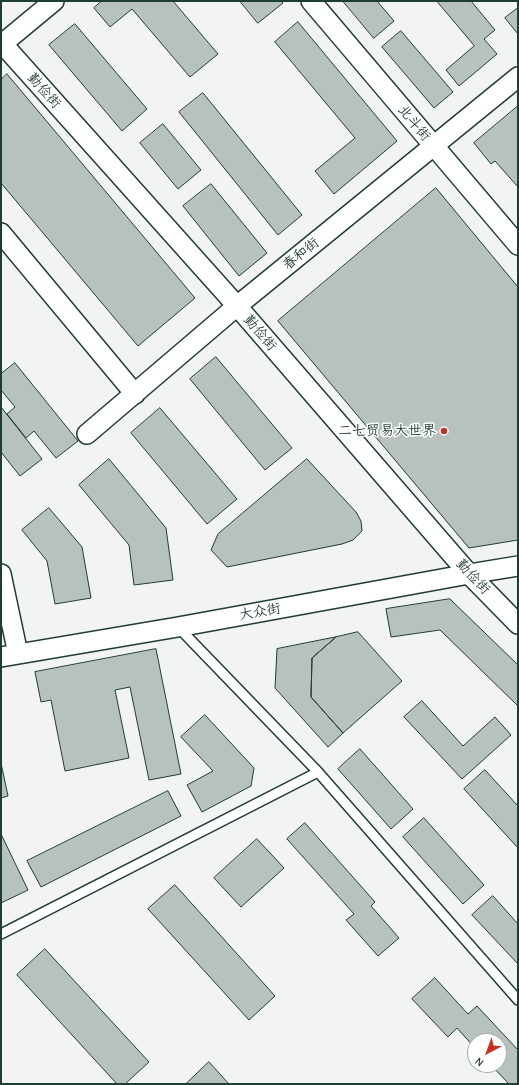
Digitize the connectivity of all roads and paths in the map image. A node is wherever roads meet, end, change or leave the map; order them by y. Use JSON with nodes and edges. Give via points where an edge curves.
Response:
{"nodes":[{"id":1,"x":54,"y":1,"type":"edge"},
{"id":2,"x":311,"y":1,"type":"edge"},
{"id":3,"x":2,"y":44,"type":"edge"},
{"id":4,"x":518,"y":77,"type":"edge"},
{"id":5,"x":434,"y":146,"type":"junction"},
{"id":6,"x":1,"y":233,"type":"edge"},
{"id":7,"x":518,"y":245,"type":"edge"},
{"id":8,"x":237,"y":306,"type":"junction"},
{"id":9,"x":135,"y":394,"type":"junction"},
{"id":10,"x":87,"y":434,"type":"dead end"},
{"id":11,"x":518,"y":566,"type":"edge"},
{"id":12,"x":1,"y":574,"type":"edge"},
{"id":13,"x":469,"y":574,"type":"junction"},
{"id":14,"x":518,"y":624,"type":"edge"},
{"id":15,"x":178,"y":627,"type":"junction"},
{"id":16,"x":9,"y":655,"type":"edge"},
{"id":17,"x":318,"y":772,"type":"junction"},
{"id":18,"x":1,"y":934,"type":"edge"},
{"id":19,"x":518,"y":1000,"type":"edge"}],
"edges":[{"from":1,"to":3,"type":"street"},
{"from":2,"to":5,"type":"street","name":"北斗街"},
{"from":3,"to":8,"type":"street","name":"勤俭街"},
{"from":4,"to":5,"type":"street","name":"春和街"},
{"from":5,"to":7,"type":"street","name":"北斗街"},
{"from":5,"to":8,"type":"street","name":"春和街"},
{"from":6,"to":9,"type":"street"},
{"from":8,"to":9,"type":"street","name":"春和街"},
{"from":8,"to":13,"type":"street","name":"勤俭街"},
{"from":9,"to":10,"type":"street","name":"春和街"},
{"from":11,"to":13,"type":"street","name":"大众街"},
{"from":12,"to":16,"type":"street"},
{"from":13,"to":14,"type":"street","name":"勤俭街"},
{"from":13,"to":15,"type":"street","name":"大众街"},
{"from":15,"to":16,"type":"street","name":"大众街"},
{"from":15,"to":17,"type":"lane"},
{"from":17,"to":18,"type":"lane"},
{"from":17,"to":19,"type":"lane"}]}
